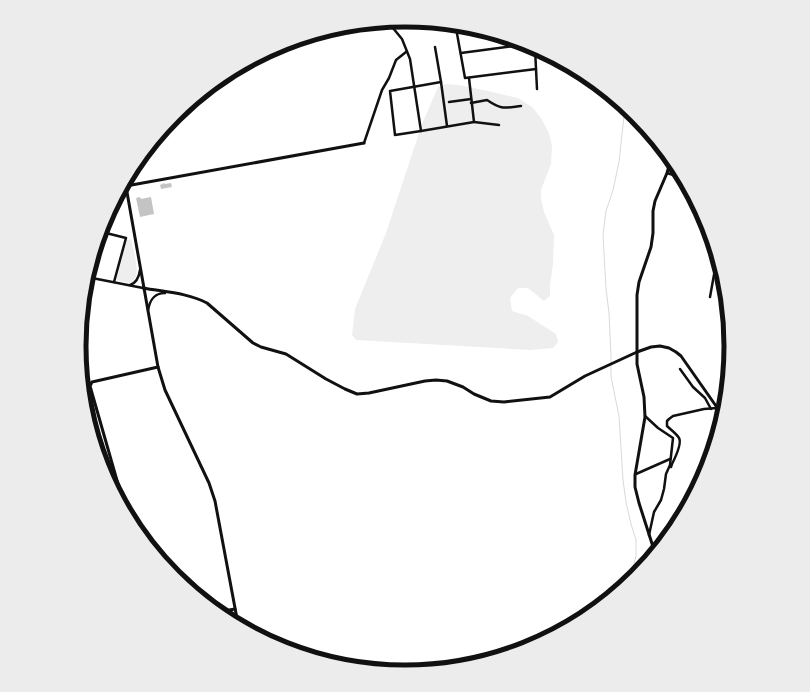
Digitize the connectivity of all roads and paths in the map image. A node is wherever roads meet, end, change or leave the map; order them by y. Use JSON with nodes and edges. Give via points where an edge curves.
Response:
{"nodes":[{"id":1,"x":393,"y":28,"type":"edge"},
{"id":2,"x":457,"y":31,"type":"edge"},
{"id":3,"x":513,"y":46,"type":"edge"},
{"id":4,"x":435,"y":47,"type":"dead end"},
{"id":5,"x":406,"y":52,"type":"junction"},
{"id":6,"x":461,"y":52,"type":"junction"},
{"id":7,"x":535,"y":55,"type":"edge"},
{"id":8,"x":536,"y":69,"type":"junction"},
{"id":9,"x":468,"y":78,"type":"junction"},
{"id":10,"x":441,"y":82,"type":"junction"},
{"id":11,"x":415,"y":87,"type":"junction"},
{"id":12,"x":537,"y":89,"type":"dead end"},
{"id":13,"x":471,"y":99,"type":"junction"},
{"id":14,"x":450,"y":102,"type":"dead end"},
{"id":15,"x":471,"y":103,"type":"junction"},
{"id":16,"x":521,"y":106,"type":"dead end"},
{"id":17,"x":474,"y":122,"type":"junction"},
{"id":18,"x":499,"y":125,"type":"dead end"},
{"id":19,"x":447,"y":126,"type":"junction"},
{"id":20,"x":421,"y":131,"type":"junction"},
{"id":21,"x":364,"y":143,"type":"joint"},
{"id":22,"x":669,"y":167,"type":"edge"},
{"id":23,"x":667,"y":173,"type":"junction"},
{"id":24,"x":674,"y":175,"type":"edge"},
{"id":25,"x":129,"y":185,"type":"edge"},
{"id":26,"x":127,"y":190,"type":"edge"},
{"id":27,"x":106,"y":233,"type":"dead end"},
{"id":28,"x":140,"y":269,"type":"junction"},
{"id":29,"x":715,"y":270,"type":"edge"},
{"id":30,"x":93,"y":278,"type":"edge"},
{"id":31,"x":114,"y":282,"type":"junction"},
{"id":32,"x":128,"y":285,"type":"junction"},
{"id":33,"x":143,"y":288,"type":"junction"},
{"id":34,"x":169,"y":292,"type":"junction"},
{"id":35,"x":710,"y":297,"type":"dead end"},
{"id":36,"x":148,"y":313,"type":"junction"},
{"id":37,"x":637,"y":352,"type":"junction"},
{"id":38,"x":158,"y":367,"type":"junction"},
{"id":39,"x":680,"y":369,"type":"dead end"},
{"id":40,"x":711,"y":408,"type":"junction"},
{"id":41,"x":718,"y":409,"type":"joint"},
{"id":42,"x":644,"y":416,"type":"junction"},
{"id":43,"x":670,"y":459,"type":"junction"},
{"id":44,"x":668,"y":470,"type":"junction"},
{"id":45,"x":636,"y":474,"type":"junction"},
{"id":46,"x":119,"y":486,"type":"edge"},
{"id":47,"x":650,"y":535,"type":"junction"},
{"id":48,"x":653,"y":546,"type":"edge"},
{"id":49,"x":235,"y":609,"type":"junction"},
{"id":50,"x":227,"y":610,"type":"edge"},
{"id":51,"x":236,"y":616,"type":"edge"}],
"edges":[{"from":1,"to":5,"type":"street","via":[[402,39]]},
{"from":2,"to":6,"type":"street"},
{"from":3,"to":6,"type":"street"},
{"from":4,"to":10,"type":"street"},
{"from":5,"to":11,"type":"street","via":[[410,59]]},
{"from":5,"to":21,"type":"street","via":[[396,60],[382,90]]},
{"from":6,"to":9,"type":"street","via":[[465,78]]},
{"from":7,"to":8,"type":"street"},
{"from":8,"to":9,"type":"street"},
{"from":8,"to":12,"type":"street"},
{"from":9,"to":13,"type":"street"},
{"from":10,"to":11,"type":"street"},
{"from":10,"to":19,"type":"street"},
{"from":11,"to":20,"type":"street"},
{"from":11,"to":20,"type":"street","via":[[390,91],[395,135]]},
{"from":13,"to":14,"type":"street"},
{"from":13,"to":15,"type":"street"},
{"from":15,"to":16,"type":"street","via":[[487,100],[504,108]]},
{"from":15,"to":17,"type":"street"},
{"from":17,"to":18,"type":"street"},
{"from":17,"to":19,"type":"street"},
{"from":19,"to":20,"type":"street"},
{"from":21,"to":25,"type":"street"},
{"from":22,"to":23,"type":"street"},
{"from":23,"to":24,"type":"street"},
{"from":23,"to":37,"type":"street","via":[[655,201],[653,233],[639,282]]},
{"from":26,"to":28,"type":"street"},
{"from":27,"to":31,"type":"street","via":[[126,238]]},
{"from":28,"to":32,"type":"street","via":[[136,281]]},
{"from":28,"to":33,"type":"street"},
{"from":29,"to":35,"type":"street"},
{"from":30,"to":31,"type":"street"},
{"from":31,"to":32,"type":"street"},
{"from":32,"to":33,"type":"street"},
{"from":33,"to":34,"type":"street"},
{"from":33,"to":36,"type":"street"},
{"from":34,"to":36,"type":"street","via":[[155,295]]},
{"from":34,"to":37,"type":"street","via":[[201,300],[253,343],[286,354],[326,379],[357,394],[436,380],[463,387],[491,401],[550,397],[585,376]]},
{"from":36,"to":38,"type":"street"},
{"from":37,"to":41,"type":"street","via":[[656,346],[682,356]]},
{"from":37,"to":42,"type":"street","via":[[644,397]]},
{"from":38,"to":46,"type":"street","via":[[92,382],[90,386]]},
{"from":38,"to":49,"type":"street","via":[[165,390],[209,482],[222,533]]},
{"from":39,"to":40,"type":"street"},
{"from":40,"to":41,"type":"street"},
{"from":40,"to":44,"type":"street","via":[[673,416],[667,421],[667,426],[680,440]]},
{"from":42,"to":43,"type":"street","via":[[673,438]]},
{"from":42,"to":45,"type":"street"},
{"from":43,"to":44,"type":"street"},
{"from":43,"to":45,"type":"street"},
{"from":44,"to":47,"type":"street","via":[[661,500],[654,512]]},
{"from":45,"to":47,"type":"street","via":[[636,493]]},
{"from":47,"to":48,"type":"street"},
{"from":49,"to":50,"type":"street"},
{"from":49,"to":51,"type":"street"}]}
